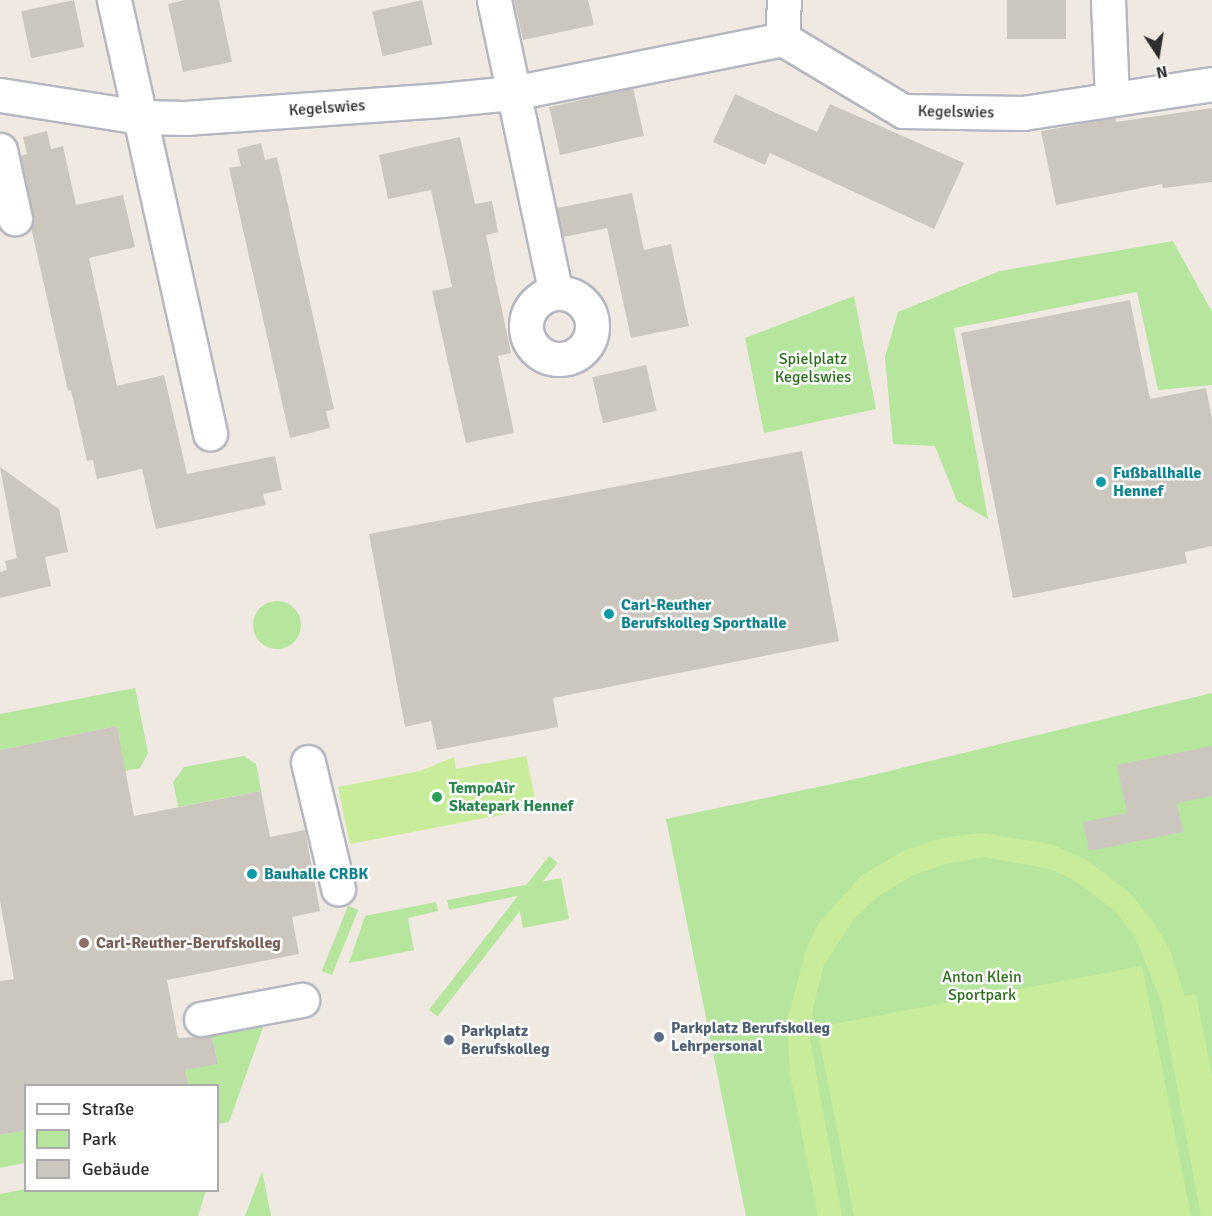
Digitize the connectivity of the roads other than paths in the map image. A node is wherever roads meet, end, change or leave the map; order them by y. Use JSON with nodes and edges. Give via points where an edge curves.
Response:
{"nodes":[{"id":1,"x":114,"y":0,"type":"edge"},
{"id":2,"x":494,"y":0,"type":"edge"},
{"id":3,"x":784,"y":0,"type":"edge"},
{"id":4,"x":1108,"y":0,"type":"edge"},
{"id":5,"x":783,"y":39,"type":"junction"},
{"id":6,"x":1212,"y":84,"type":"edge"},
{"id":7,"x":513,"y":93,"type":"junction"},
{"id":8,"x":0,"y":95,"type":"edge"},
{"id":9,"x":1112,"y":99,"type":"junction"},
{"id":10,"x":140,"y":117,"type":"junction"},
{"id":11,"x":0,"y":150,"type":"edge"},
{"id":12,"x":15,"y":218,"type":"dead end"},
{"id":13,"x":556,"y":292,"type":"junction"},
{"id":14,"x":210,"y":435,"type":"dead end"},
{"id":15,"x":308,"y":762,"type":"dead end"},
{"id":16,"x":338,"y":888,"type":"dead end"},
{"id":17,"x":302,"y":1000,"type":"dead end"},
{"id":18,"x":201,"y":1018,"type":"dead end"}],
"edges":[{"from":1,"to":10,"type":"street"},
{"from":2,"to":7,"type":"street"},
{"from":3,"to":5,"type":"street"},
{"from":4,"to":9,"type":"street"},
{"from":5,"to":7,"type":"street","name":"Kegelswies"},
{"from":5,"to":9,"type":"street","name":"Kegelswies","via":[[903,111],[1023,113]]},
{"from":6,"to":9,"type":"street","name":"Kegelswies"},
{"from":7,"to":10,"type":"street","name":"Kegelswies","via":[[185,118]]},
{"from":7,"to":13,"type":"street"},
{"from":8,"to":10,"type":"street","name":"Kegelswies"},
{"from":10,"to":14,"type":"street"},
{"from":11,"to":12,"type":"street"},
{"from":13,"to":13,"type":"street","via":[[577,298],[590,315],[592,326],[584,347],[565,366],[544,355],[529,341],[526,330],[526,320],[536,301]]},
{"from":15,"to":16,"type":"street"},
{"from":17,"to":18,"type":"street"}]}
